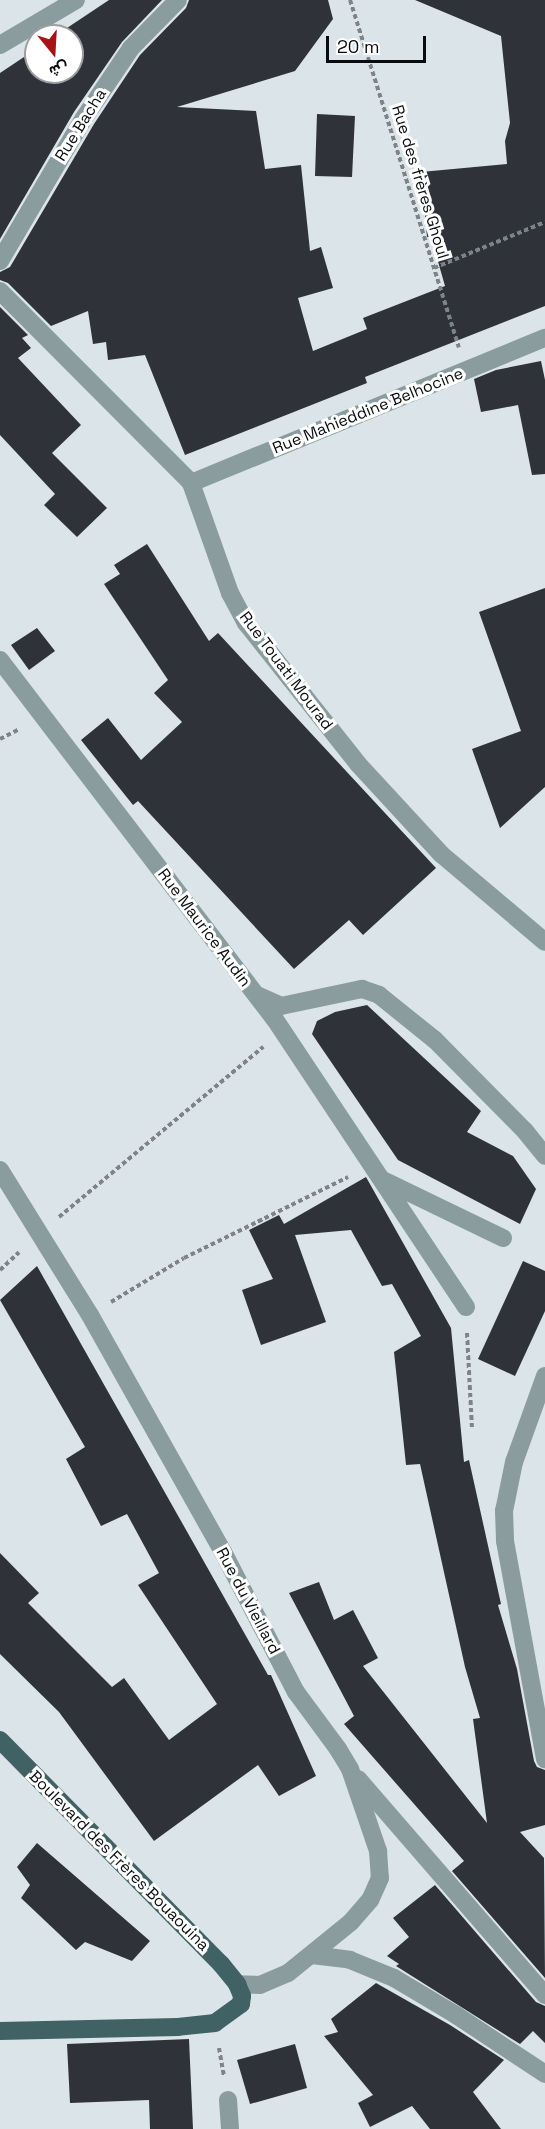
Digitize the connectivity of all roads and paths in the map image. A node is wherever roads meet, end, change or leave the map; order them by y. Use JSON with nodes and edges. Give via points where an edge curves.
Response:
{"nodes":[{"id":1,"x":76,"y":0,"type":"edge"},
{"id":2,"x":178,"y":0,"type":"edge"},
{"id":3,"x":350,"y":0,"type":"edge"},
{"id":4,"x":0,"y":45,"type":"edge"},
{"id":5,"x":545,"y":222,"type":"edge"},
{"id":6,"x":0,"y":261,"type":"edge"},
{"id":7,"x":434,"y":268,"type":"junction"},
{"id":8,"x":0,"y":291,"type":"edge"},
{"id":9,"x":545,"y":338,"type":"edge"},
{"id":10,"x":466,"y":371,"type":"junction"},
{"id":11,"x":191,"y":483,"type":"junction"},
{"id":12,"x":0,"y":660,"type":"edge"},
{"id":13,"x":545,"y":942,"type":"edge"},
{"id":14,"x":255,"y":995,"type":"junction"},
{"id":15,"x":282,"y":1031,"type":"junction"},
{"id":16,"x":545,"y":1156,"type":"edge"},
{"id":17,"x":372,"y":1165,"type":"junction"},
{"id":18,"x":0,"y":1170,"type":"edge"},
{"id":19,"x":384,"y":1180,"type":"junction"},
{"id":20,"x":39,"y":1233,"type":"junction"},
{"id":21,"x":503,"y":1238,"type":"dead end"},
{"id":22,"x":0,"y":1270,"type":"edge"},
{"id":23,"x":466,"y":1307,"type":"joint"},
{"id":24,"x":90,"y":1315,"type":"junction"},
{"id":25,"x":545,"y":1376,"type":"edge"},
{"id":26,"x":472,"y":1428,"type":"dead end"},
{"id":27,"x":0,"y":1740,"type":"edge"},
{"id":28,"x":545,"y":1759,"type":"edge"},
{"id":29,"x":350,"y":1769,"type":"junction"},
{"id":30,"x":312,"y":1955,"type":"junction"},
{"id":31,"x":237,"y":1984,"type":"junction"},
{"id":32,"x":545,"y":1995,"type":"edge"},
{"id":33,"x":215,"y":2023,"type":"junction"},
{"id":34,"x":0,"y":2031,"type":"edge"},
{"id":35,"x":545,"y":2074,"type":"edge"},
{"id":36,"x":228,"y":2100,"type":"joint"},
{"id":37,"x":230,"y":2129,"type":"edge"}],
"edges":[{"from":1,"to":4,"type":"street"},
{"from":2,"to":6,"type":"street","name":"Rue Bacha","via":[[131,48],[95,100]]},
{"from":3,"to":7,"type":"path","name":"Rue des frères Ghoul"},
{"from":5,"to":7,"type":"path"},
{"from":7,"to":10,"type":"path","name":"Rue des frères Ghoul"},
{"from":8,"to":11,"type":"street","name":"Rue Touati Mourad"},
{"from":9,"to":10,"type":"street","name":"Rue Mahieddine Belhocine"},
{"from":10,"to":11,"type":"street","name":"Rue Mahieddine Belhocine"},
{"from":11,"to":13,"type":"street","name":"Rue Touati Mourad","via":[[230,593],[246,623],[358,764],[441,855]]},
{"from":12,"to":14,"type":"street","name":"Rue Maurice Audin"},
{"from":14,"to":15,"type":"street"},
{"from":14,"to":16,"type":"street","name":"Rue Maurice Audin","via":[[281,1006],[362,989],[379,995],[435,1040]]},
{"from":15,"to":17,"type":"street"},
{"from":15,"to":20,"type":"path"},
{"from":17,"to":19,"type":"street"},
{"from":17,"to":24,"type":"path","via":[[184,1258]]},
{"from":18,"to":20,"type":"street","name":"Rue du Vieillard"},
{"from":19,"to":21,"type":"street"},
{"from":19,"to":23,"type":"street"},
{"from":20,"to":22,"type":"path"},
{"from":20,"to":24,"type":"street","name":"Rue du Vieillard"},
{"from":23,"to":26,"type":"path"},
{"from":24,"to":29,"type":"street","name":"Rue du Vieillard","via":[[223,1552],[296,1692]]},
{"from":25,"to":28,"type":"street","via":[[514,1462],[504,1511],[505,1541]]},
{"from":27,"to":31,"type":"main road","name":"Boulevard des Frères Bouaouina"},
{"from":29,"to":30,"type":"street","name":"Rue du Vieillard","via":[[378,1851],[380,1878],[370,1900],[351,1922]]},
{"from":29,"to":32,"type":"street"},
{"from":30,"to":31,"type":"street","name":"Rue du Vieillard","via":[[288,1973],[260,1985]]},
{"from":30,"to":35,"type":"street","via":[[350,1960],[394,1978]]},
{"from":31,"to":33,"type":"main road","via":[[241,2004]]},
{"from":33,"to":34,"type":"main road"},
{"from":33,"to":36,"type":"path"},
{"from":36,"to":37,"type":"street"}]}
